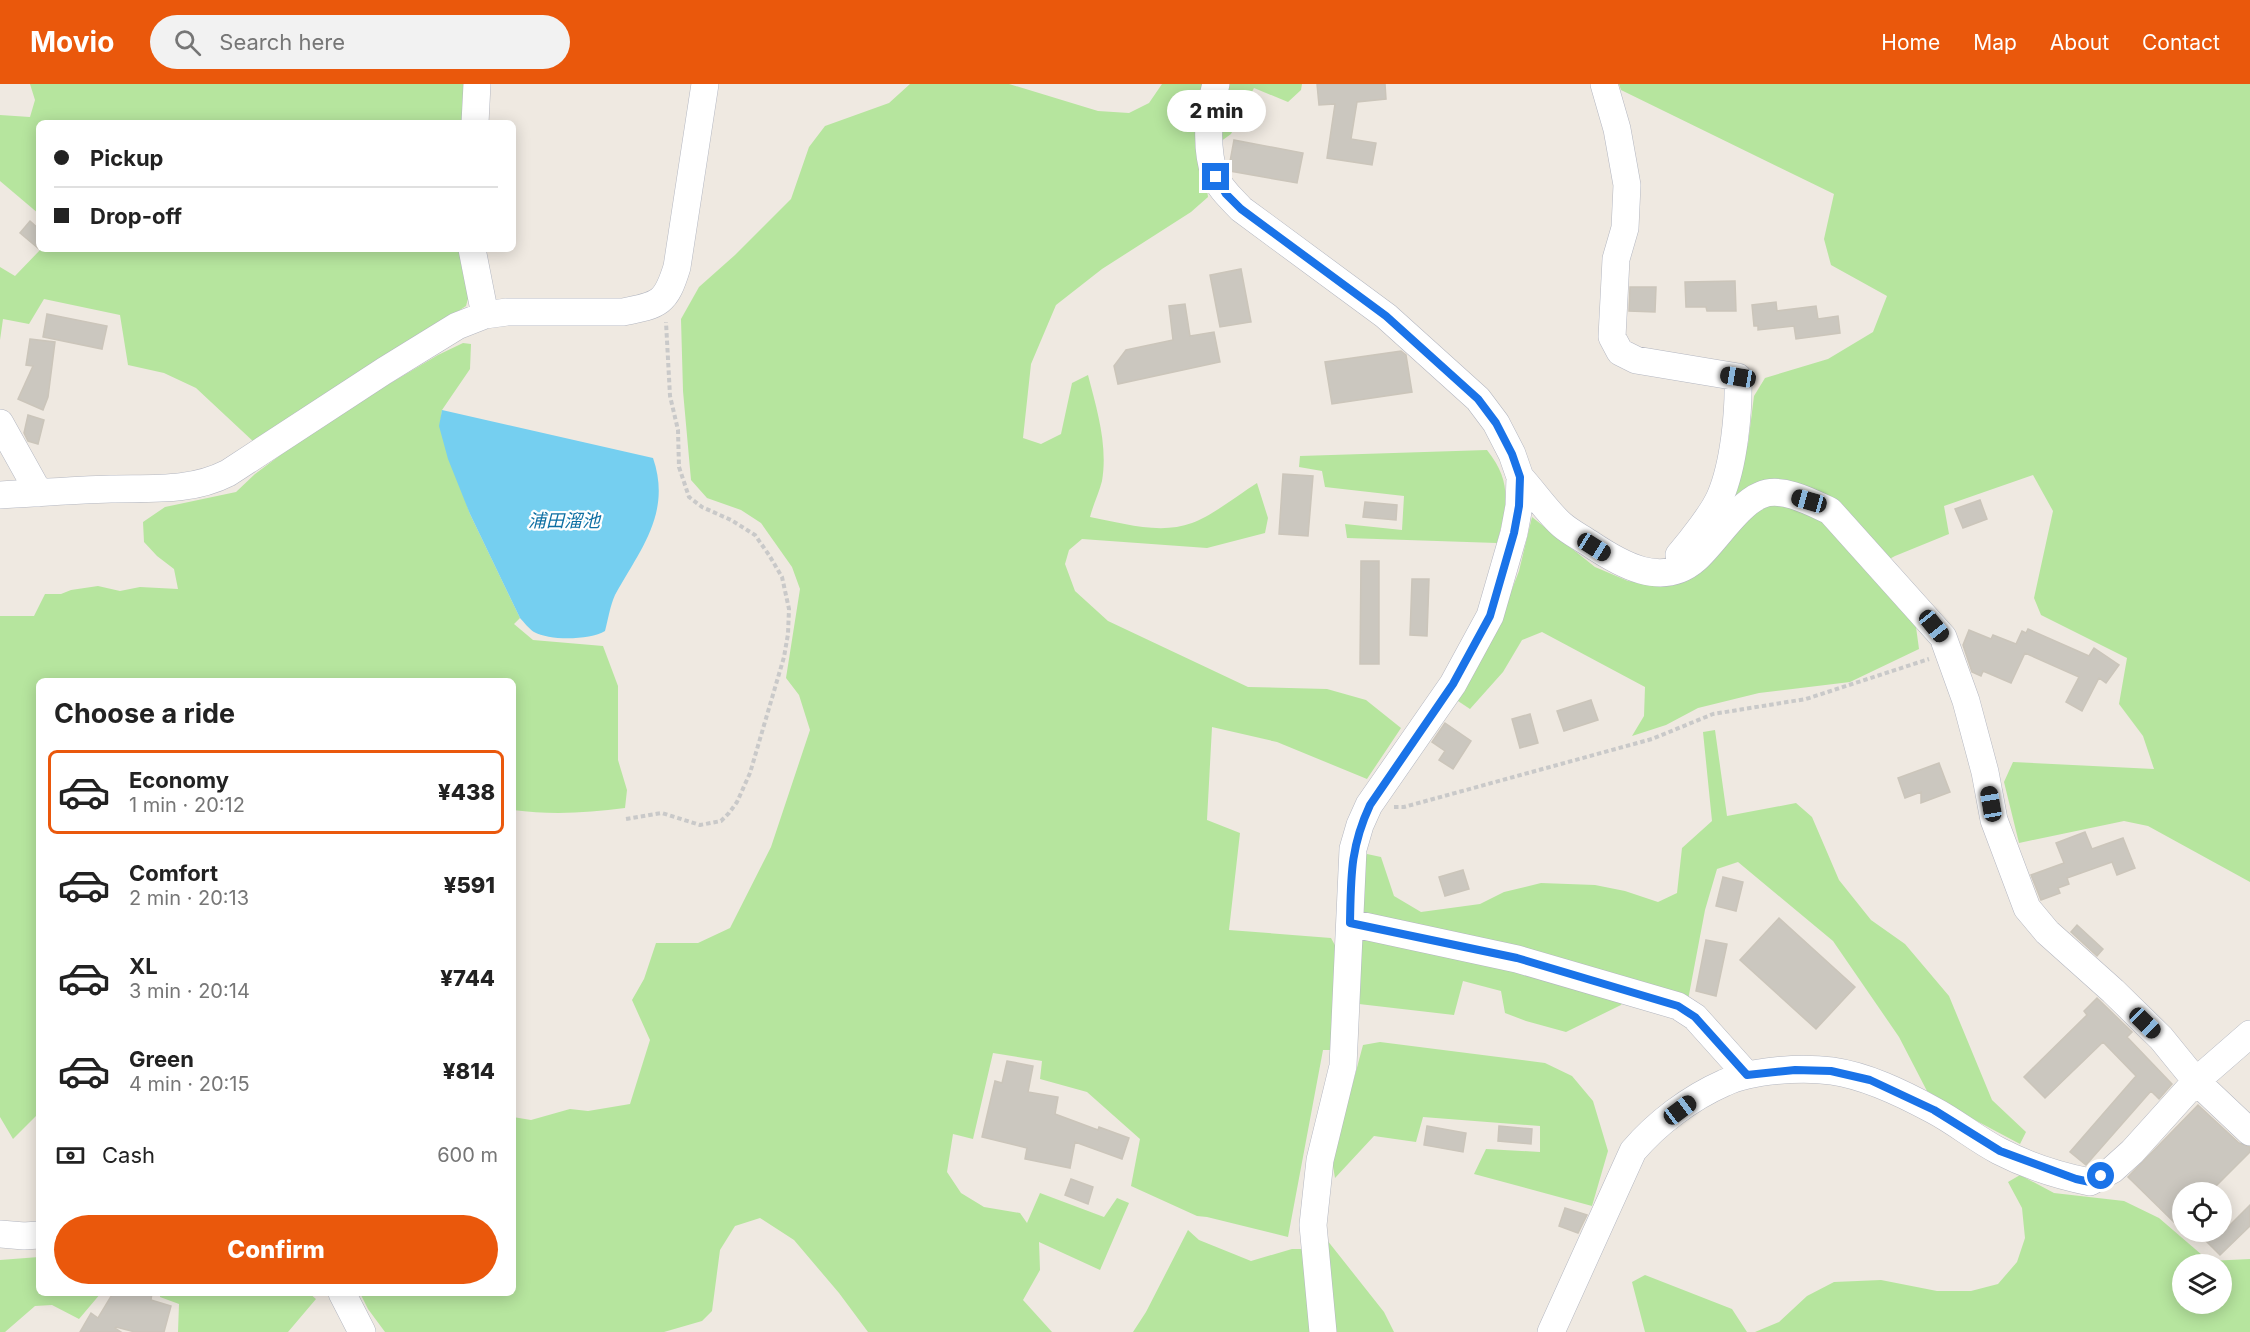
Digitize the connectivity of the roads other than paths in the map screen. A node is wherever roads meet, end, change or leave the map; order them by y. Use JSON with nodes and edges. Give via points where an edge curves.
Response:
{"nodes":[{"id":1,"x":477,"y":84,"type":"edge"},
{"id":2,"x":705,"y":84,"type":"edge"},
{"id":3,"x":1216,"y":84,"type":"edge"},
{"id":4,"x":1604,"y":84,"type":"edge"},
{"id":5,"x":475,"y":120,"type":"edge"},
{"id":6,"x":473,"y":252,"type":"edge"},
{"id":7,"x":485,"y":315,"type":"junction"},
{"id":8,"x":0,"y":423,"type":"edge"},
{"id":9,"x":1520,"y":477,"type":"junction"},
{"id":10,"x":39,"y":493,"type":"junction"},
{"id":11,"x":0,"y":495,"type":"edge"},
{"id":12,"x":1662,"y":574,"type":"junction"},
{"id":13,"x":1350,"y":923,"type":"junction"},
{"id":14,"x":2250,"y":1034,"type":"edge"},
{"id":15,"x":1747,"y":1075,"type":"junction"},
{"id":16,"x":2196,"y":1081,"type":"junction"},
{"id":17,"x":2250,"y":1132,"type":"edge"},
{"id":18,"x":0,"y":1234,"type":"edge"},
{"id":19,"x":36,"y":1235,"type":"edge"},
{"id":20,"x":344,"y":1296,"type":"edge"},
{"id":21,"x":362,"y":1332,"type":"edge"},
{"id":22,"x":1323,"y":1332,"type":"edge"},
{"id":23,"x":1551,"y":1332,"type":"edge"}],
"edges":[{"from":1,"to":5,"type":"street"},
{"from":2,"to":7,"type":"street","via":[[678,267],[670,290],[659,301],[623,312]]},
{"from":3,"to":9,"type":"street","via":[[1210,106],[1212,159],[1226,194],[1386,316],[1478,399],[1501,433]]},
{"from":4,"to":12,"type":"street","via":[[1627,184],[1625,228],[1616,259],[1612,337],[1620,352],[1636,360],[1738,377],[1728,473],[1719,498]]},
{"from":6,"to":7,"type":"street"},
{"from":7,"to":10,"type":"street","via":[[457,326],[210,483],[173,489]]},
{"from":8,"to":10,"type":"street"},
{"from":9,"to":12,"type":"street","via":[[1561,524],[1618,561]]},
{"from":9,"to":13,"type":"street","via":[[1514,533],[1490,616],[1453,684],[1360,825],[1353,849]]},
{"from":10,"to":11,"type":"street"},
{"from":12,"to":16,"type":"street","via":[[1695,560],[1749,502],[1762,494],[1782,494],[1830,511],[1943,637],[1966,701],[1994,820],[2027,908],[2047,932],[2161,1038]]},
{"from":13,"to":15,"type":"street","via":[[1517,958],[1678,1006],[1695,1017]]},
{"from":13,"to":22,"type":"street","via":[[1343,1066],[1320,1160],[1313,1225]]},
{"from":14,"to":16,"type":"street"},
{"from":15,"to":16,"type":"street","via":[[1831,1071],[1870,1080],[1934,1110],[2000,1151],[2090,1182],[2112,1170],[2132,1152]]},
{"from":15,"to":23,"type":"street","via":[[1697,1098],[1648,1134],[1633,1151]]},
{"from":16,"to":17,"type":"street"},
{"from":18,"to":19,"type":"street"},
{"from":20,"to":21,"type":"street"}]}
